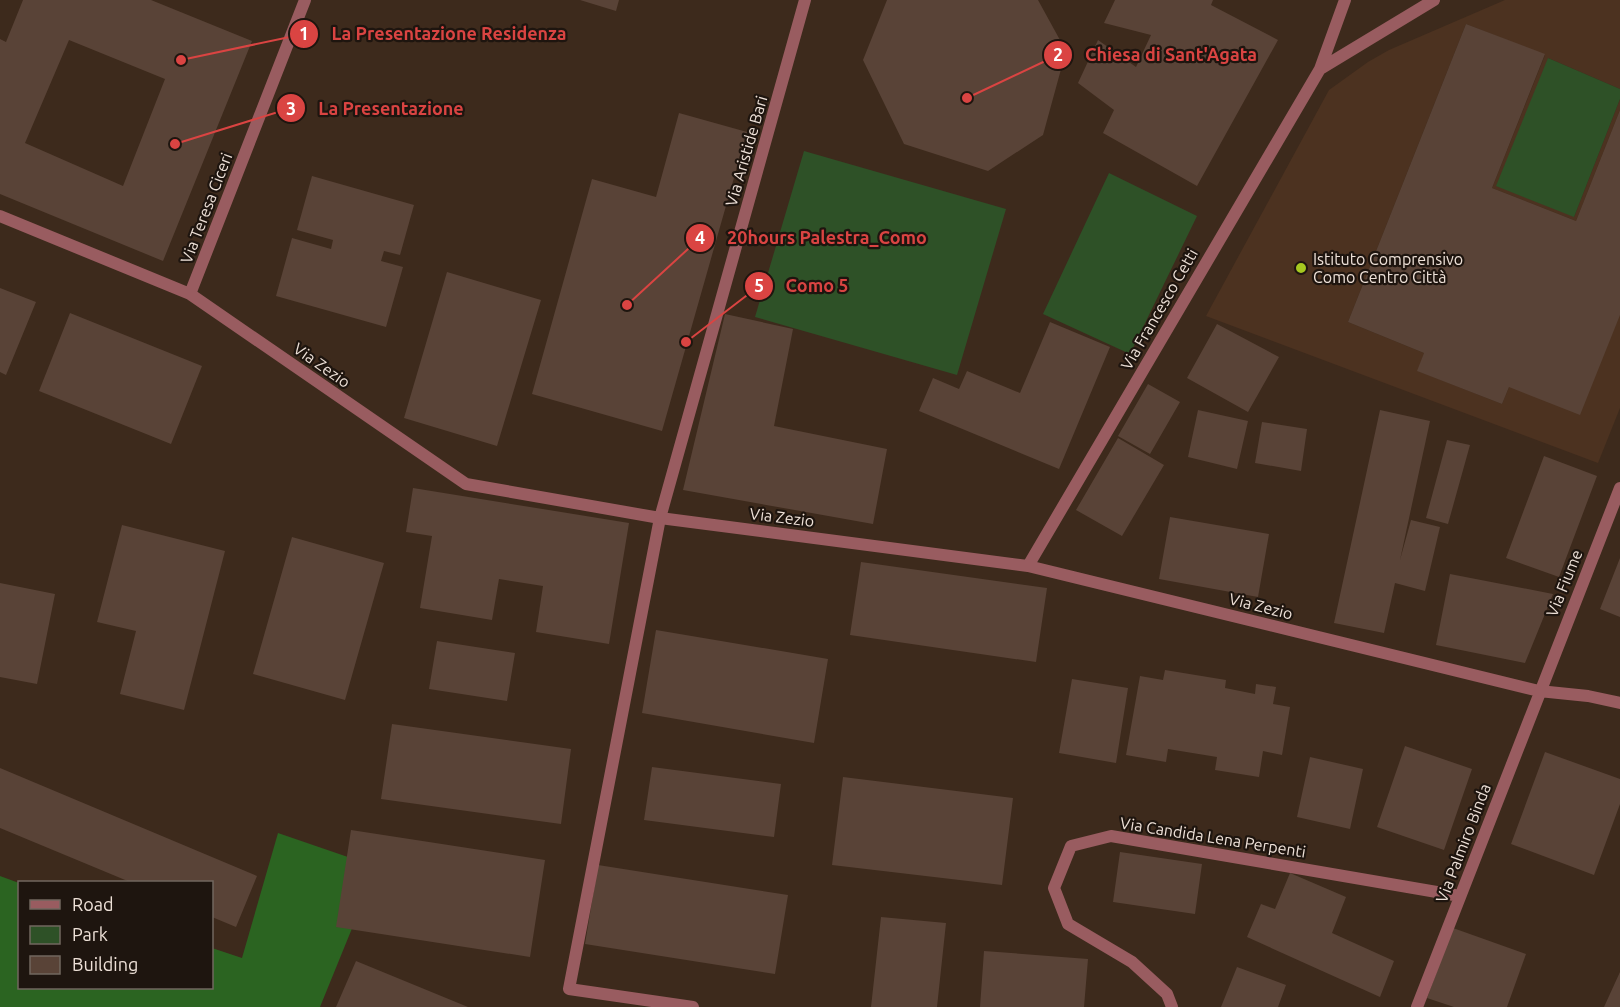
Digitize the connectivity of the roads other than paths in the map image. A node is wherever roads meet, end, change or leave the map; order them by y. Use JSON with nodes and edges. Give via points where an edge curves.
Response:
{"nodes":[{"id":1,"x":305,"y":0,"type":"edge"},
{"id":2,"x":805,"y":0,"type":"edge"},
{"id":3,"x":1345,"y":0,"type":"edge"},
{"id":4,"x":1434,"y":0,"type":"edge"},
{"id":5,"x":1320,"y":69,"type":"junction"},
{"id":6,"x":0,"y":216,"type":"edge"},
{"id":7,"x":190,"y":294,"type":"junction"},
{"id":8,"x":1620,"y":488,"type":"edge"},
{"id":9,"x":660,"y":518,"type":"junction"},
{"id":10,"x":1028,"y":566,"type":"junction"},
{"id":11,"x":1539,"y":691,"type":"junction"},
{"id":12,"x":1620,"y":704,"type":"edge"},
{"id":13,"x":1460,"y":896,"type":"junction"},
{"id":14,"x":693,"y":1007,"type":"edge"},
{"id":15,"x":1172,"y":1007,"type":"edge"},
{"id":16,"x":1417,"y":1007,"type":"edge"}],
"edges":[{"from":1,"to":7,"type":"street","name":"Via Teresa Ciceri"},
{"from":2,"to":9,"type":"street","name":"Via Aristide Bari"},
{"from":3,"to":5,"type":"street","name":"Via Francesco Cetti"},
{"from":4,"to":5,"type":"street","name":"Via Francesco Cetti"},
{"from":5,"to":10,"type":"street","name":"Via Francesco Cetti"},
{"from":6,"to":7,"type":"street","name":"Via Zezio"},
{"from":7,"to":9,"type":"street","name":"Via Zezio","via":[[466,484]]},
{"from":8,"to":11,"type":"street","name":"Via Fiume"},
{"from":9,"to":10,"type":"street","name":"Via Zezio"},
{"from":9,"to":14,"type":"street","name":"Via Aristide Bari","via":[[569,989]]},
{"from":10,"to":11,"type":"street","name":"Via Zezio"},
{"from":11,"to":12,"type":"street","name":"Via Zezio"},
{"from":11,"to":13,"type":"street","name":"Via Palmiro Binda"},
{"from":13,"to":15,"type":"street","name":"Via Candida Lena Perpenti","via":[[1111,836],[1071,846],[1054,888],[1068,924],[1132,962],[1167,994]]},
{"from":13,"to":16,"type":"street","name":"Via Palmiro Binda"}]}
